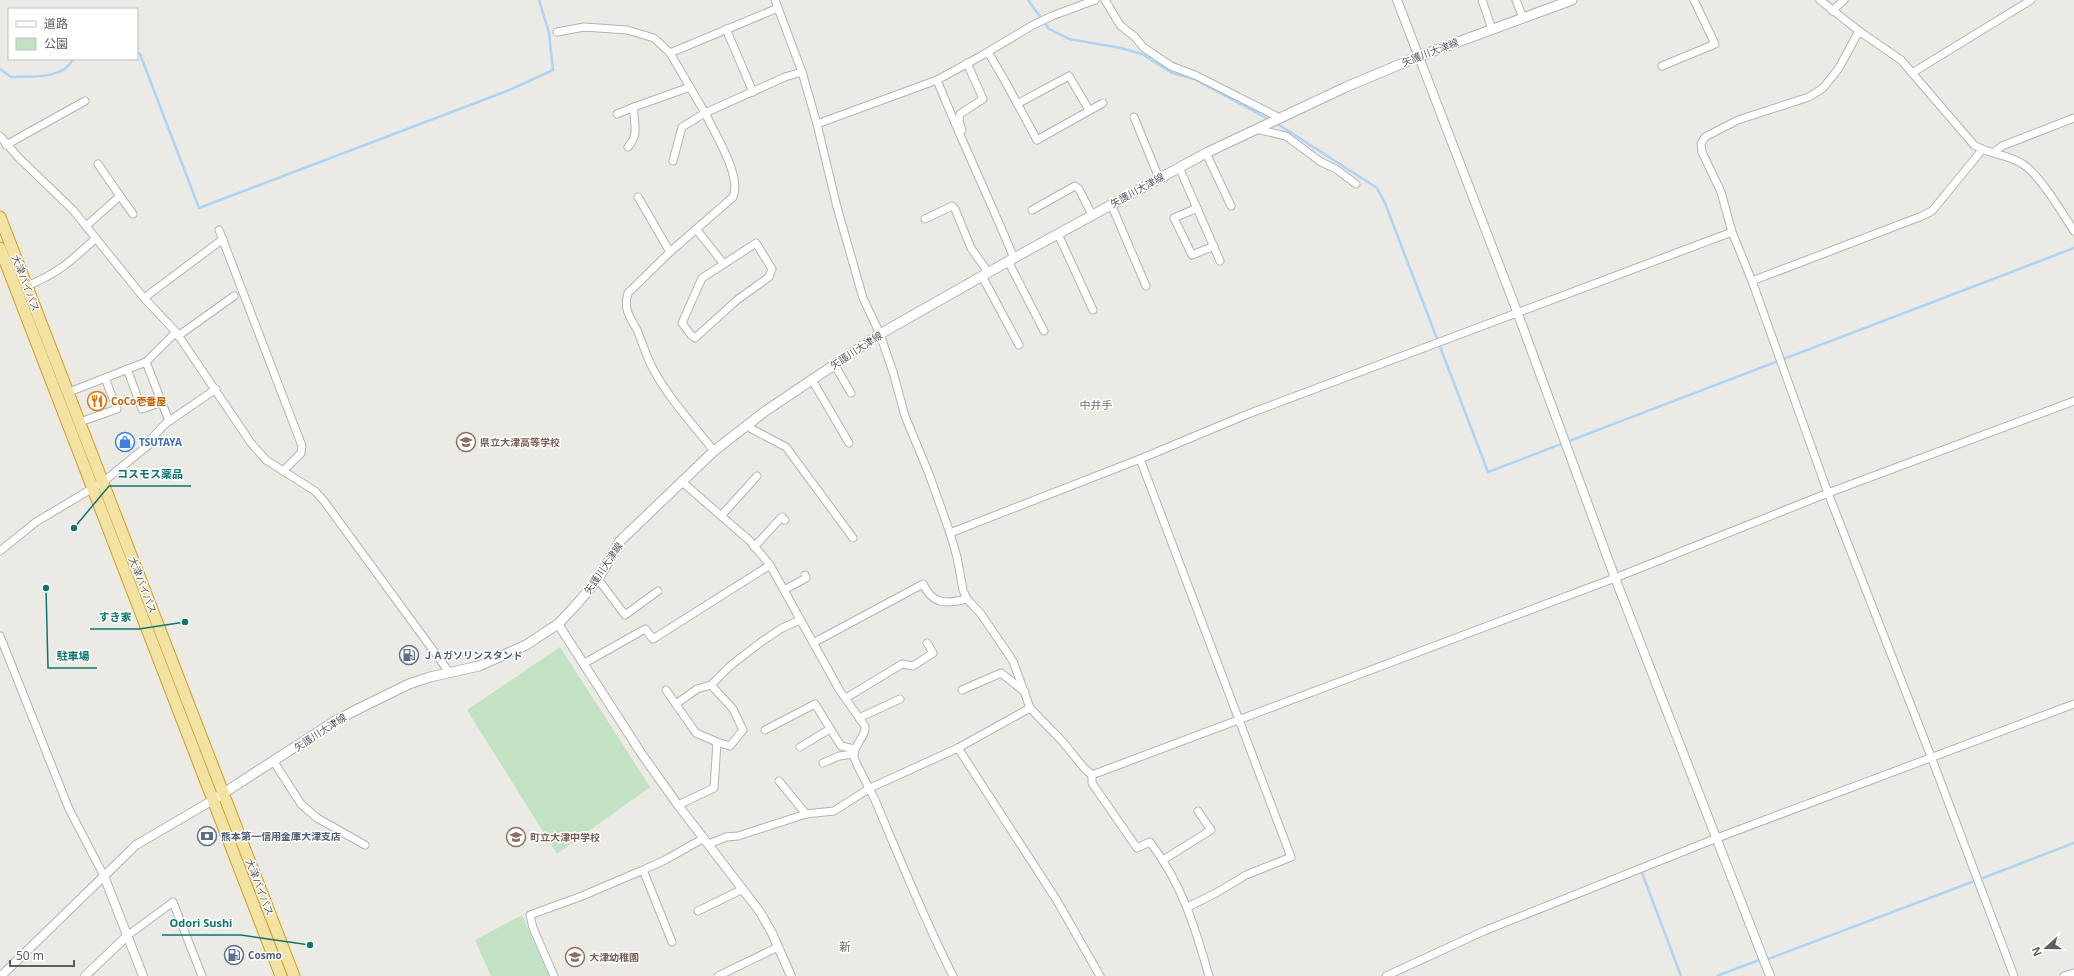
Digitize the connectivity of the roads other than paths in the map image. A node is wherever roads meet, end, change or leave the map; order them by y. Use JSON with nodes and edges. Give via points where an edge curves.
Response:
{"nodes":[{"id":1,"x":775,"y":0,"type":"edge"},
{"id":2,"x":1095,"y":0,"type":"edge"},
{"id":3,"x":1105,"y":0,"type":"edge"},
{"id":4,"x":1398,"y":0,"type":"edge"},
{"id":5,"x":1482,"y":0,"type":"edge"},
{"id":6,"x":1516,"y":0,"type":"edge"},
{"id":7,"x":1572,"y":0,"type":"edge"},
{"id":8,"x":1694,"y":0,"type":"edge"},
{"id":9,"x":1820,"y":0,"type":"edge"},
{"id":10,"x":1844,"y":0,"type":"edge"},
{"id":11,"x":2031,"y":0,"type":"edge"},
{"id":12,"x":778,"y":8,"type":"junction"},
{"id":13,"x":1832,"y":11,"type":"junction"},
{"id":14,"x":1523,"y":18,"type":"junction"},
{"id":15,"x":726,"y":29,"type":"junction"},
{"id":16,"x":1492,"y":29,"type":"junction"},
{"id":17,"x":1859,"y":31,"type":"junction"},
{"id":18,"x":557,"y":32,"type":"dead end"},
{"id":19,"x":988,"y":52,"type":"junction"},
{"id":20,"x":670,"y":53,"type":"junction"},
{"id":21,"x":1420,"y":56,"type":"junction"},
{"id":22,"x":968,"y":63,"type":"junction"},
{"id":23,"x":1662,"y":66,"type":"dead end"},
{"id":24,"x":802,"y":72,"type":"junction"},
{"id":25,"x":1912,"y":73,"type":"junction"},
{"id":26,"x":937,"y":80,"type":"junction"},
{"id":27,"x":690,"y":87,"type":"junction"},
{"id":28,"x":753,"y":92,"type":"junction"},
{"id":29,"x":85,"y":102,"type":"dead end"},
{"id":30,"x":1103,"y":102,"type":"dead end"},
{"id":31,"x":1017,"y":104,"type":"junction"},
{"id":32,"x":634,"y":107,"type":"junction"},
{"id":33,"x":1089,"y":110,"type":"junction"},
{"id":34,"x":617,"y":114,"type":"dead end"},
{"id":35,"x":705,"y":114,"type":"junction"},
{"id":36,"x":1134,"y":117,"type":"dead end"},
{"id":37,"x":1280,"y":118,"type":"junction"},
{"id":38,"x":2074,"y":118,"type":"edge"},
{"id":39,"x":817,"y":124,"type":"junction"},
{"id":40,"x":1256,"y":129,"type":"junction"},
{"id":41,"x":0,"y":136,"type":"edge"},
{"id":42,"x":6,"y":145,"type":"junction"},
{"id":43,"x":628,"y":147,"type":"dead end"},
{"id":44,"x":1982,"y":150,"type":"junction"},
{"id":45,"x":1206,"y":152,"type":"junction"},
{"id":46,"x":1994,"y":152,"type":"junction"},
{"id":47,"x":972,"y":157,"type":"dead end"},
{"id":48,"x":673,"y":161,"type":"dead end"},
{"id":49,"x":98,"y":164,"type":"dead end"},
{"id":50,"x":1178,"y":167,"type":"junction"},
{"id":51,"x":1159,"y":178,"type":"junction"},
{"id":52,"x":1356,"y":184,"type":"dead end"},
{"id":53,"x":120,"y":196,"type":"junction"},
{"id":54,"x":638,"y":197,"type":"dead end"},
{"id":55,"x":1111,"y":204,"type":"junction"},
{"id":56,"x":1231,"y":206,"type":"dead end"},
{"id":57,"x":1197,"y":208,"type":"junction"},
{"id":58,"x":1032,"y":210,"type":"dead end"},
{"id":59,"x":133,"y":214,"type":"dead end"},
{"id":60,"x":1092,"y":215,"type":"junction"},
{"id":61,"x":0,"y":217,"type":"edge"},
{"id":62,"x":925,"y":219,"type":"dead end"},
{"id":63,"x":86,"y":226,"type":"junction"},
{"id":64,"x":696,"y":229,"type":"junction"},
{"id":65,"x":219,"y":230,"type":"dead end"},
{"id":66,"x":2074,"y":231,"type":"edge"},
{"id":67,"x":1732,"y":232,"type":"junction"},
{"id":68,"x":1058,"y":234,"type":"junction"},
{"id":69,"x":4,"y":236,"type":"edge"},
{"id":70,"x":96,"y":238,"type":"junction"},
{"id":71,"x":222,"y":240,"type":"junction"},
{"id":72,"x":1214,"y":246,"type":"junction"},
{"id":73,"x":0,"y":248,"type":"edge"},
{"id":74,"x":670,"y":252,"type":"junction"},
{"id":75,"x":1011,"y":259,"type":"junction"},
{"id":76,"x":1220,"y":262,"type":"dead end"},
{"id":77,"x":724,"y":264,"type":"junction"},
{"id":78,"x":985,"y":274,"type":"junction"},
{"id":79,"x":1752,"y":281,"type":"junction"},
{"id":80,"x":27,"y":286,"type":"junction"},
{"id":81,"x":1146,"y":286,"type":"dead end"},
{"id":82,"x":234,"y":296,"type":"dead end"},
{"id":83,"x":144,"y":298,"type":"junction"},
{"id":84,"x":1093,"y":310,"type":"dead end"},
{"id":85,"x":1518,"y":314,"type":"junction"},
{"id":86,"x":1044,"y":331,"type":"dead end"},
{"id":87,"x":177,"y":334,"type":"junction"},
{"id":88,"x":880,"y":334,"type":"junction"},
{"id":89,"x":1020,"y":345,"type":"dead end"},
{"id":90,"x":146,"y":362,"type":"junction"},
{"id":91,"x":834,"y":364,"type":"junction"},
{"id":92,"x":127,"y":369,"type":"junction"},
{"id":93,"x":105,"y":378,"type":"junction"},
{"id":94,"x":812,"y":380,"type":"junction"},
{"id":95,"x":216,"y":390,"type":"junction"},
{"id":96,"x":68,"y":392,"type":"junction"},
{"id":97,"x":850,"y":393,"type":"dead end"},
{"id":98,"x":2074,"y":401,"type":"edge"},
{"id":99,"x":162,"y":402,"type":"junction"},
{"id":100,"x":169,"y":421,"type":"junction"},
{"id":101,"x":80,"y":422,"type":"junction"},
{"id":102,"x":746,"y":426,"type":"junction"},
{"id":103,"x":849,"y":443,"type":"dead end"},
{"id":104,"x":714,"y":451,"type":"junction"},
{"id":105,"x":1140,"y":459,"type":"junction"},
{"id":106,"x":283,"y":471,"type":"junction"},
{"id":107,"x":757,"y":476,"type":"dead end"},
{"id":108,"x":104,"y":482,"type":"junction"},
{"id":109,"x":681,"y":482,"type":"junction"},
{"id":110,"x":93,"y":487,"type":"junction"},
{"id":111,"x":1828,"y":493,"type":"junction"},
{"id":112,"x":721,"y":516,"type":"junction"},
{"id":113,"x":785,"y":520,"type":"dead end"},
{"id":114,"x":950,"y":532,"type":"junction"},
{"id":115,"x":853,"y":538,"type":"dead end"},
{"id":116,"x":754,"y":546,"type":"junction"},
{"id":117,"x":0,"y":551,"type":"edge"},
{"id":118,"x":770,"y":565,"type":"junction"},
{"id":119,"x":805,"y":575,"type":"dead end"},
{"id":120,"x":1615,"y":578,"type":"junction"},
{"id":121,"x":598,"y":579,"type":"junction"},
{"id":122,"x":784,"y":590,"type":"junction"},
{"id":123,"x":658,"y":591,"type":"dead end"},
{"id":124,"x":967,"y":599,"type":"junction"},
{"id":125,"x":800,"y":620,"type":"junction"},
{"id":126,"x":558,"y":624,"type":"junction"},
{"id":127,"x":0,"y":636,"type":"edge"},
{"id":128,"x":813,"y":643,"type":"junction"},
{"id":129,"x":927,"y":643,"type":"dead end"},
{"id":130,"x":583,"y":664,"type":"junction"},
{"id":131,"x":449,"y":672,"type":"junction"},
{"id":132,"x":711,"y":685,"type":"junction"},
{"id":133,"x":666,"y":690,"type":"dead end"},
{"id":134,"x":962,"y":690,"type":"dead end"},
{"id":135,"x":1025,"y":692,"type":"junction"},
{"id":136,"x":846,"y":698,"type":"junction"},
{"id":137,"x":900,"y":699,"type":"dead end"},
{"id":138,"x":676,"y":704,"type":"junction"},
{"id":139,"x":2074,"y":704,"type":"edge"},
{"id":140,"x":1030,"y":708,"type":"junction"},
{"id":141,"x":859,"y":718,"type":"junction"},
{"id":142,"x":1239,"y":720,"type":"junction"},
{"id":143,"x":830,"y":729,"type":"junction"},
{"id":144,"x":765,"y":730,"type":"dead end"},
{"id":145,"x":717,"y":742,"type":"junction"},
{"id":146,"x":800,"y":747,"type":"dead end"},
{"id":147,"x":958,"y":748,"type":"junction"},
{"id":148,"x":854,"y":751,"type":"junction"},
{"id":149,"x":1932,"y":759,"type":"junction"},
{"id":150,"x":274,"y":762,"type":"junction"},
{"id":151,"x":823,"y":763,"type":"dead end"},
{"id":152,"x":1092,"y":775,"type":"junction"},
{"id":153,"x":779,"y":781,"type":"dead end"},
{"id":154,"x":870,"y":788,"type":"junction"},
{"id":155,"x":222,"y":793,"type":"junction"},
{"id":156,"x":213,"y":800,"type":"junction"},
{"id":157,"x":678,"y":805,"type":"junction"},
{"id":158,"x":1198,"y":811,"type":"dead end"},
{"id":159,"x":806,"y":814,"type":"junction"},
{"id":160,"x":1717,"y":838,"type":"junction"},
{"id":161,"x":706,"y":841,"type":"junction"},
{"id":162,"x":365,"y":845,"type":"dead end"},
{"id":163,"x":1163,"y":860,"type":"junction"},
{"id":164,"x":643,"y":870,"type":"junction"},
{"id":165,"x":104,"y":876,"type":"junction"},
{"id":166,"x":743,"y":889,"type":"junction"},
{"id":167,"x":1188,"y":907,"type":"junction"},
{"id":168,"x":698,"y":911,"type":"dead end"},
{"id":169,"x":127,"y":936,"type":"junction"},
{"id":170,"x":672,"y":942,"type":"dead end"},
{"id":171,"x":778,"y":947,"type":"junction"},
{"id":172,"x":2074,"y":973,"type":"edge"},
{"id":173,"x":1,"y":976,"type":"edge"},
{"id":174,"x":85,"y":976,"type":"edge"},
{"id":175,"x":143,"y":976,"type":"edge"},
{"id":176,"x":202,"y":976,"type":"edge"},
{"id":177,"x":280,"y":976,"type":"edge"},
{"id":178,"x":294,"y":976,"type":"edge"},
{"id":179,"x":554,"y":976,"type":"edge"},
{"id":180,"x":718,"y":976,"type":"edge"},
{"id":181,"x":791,"y":976,"type":"edge"},
{"id":182,"x":953,"y":976,"type":"edge"},
{"id":183,"x":1100,"y":976,"type":"edge"},
{"id":184,"x":1209,"y":976,"type":"edge"},
{"id":185,"x":1386,"y":976,"type":"edge"},
{"id":186,"x":1770,"y":976,"type":"edge"},
{"id":187,"x":2014,"y":976,"type":"edge"},
{"id":188,"x":2064,"y":976,"type":"edge"}],
"edges":[{"from":1,"to":12,"type":"street"},
{"from":2,"to":19,"type":"street","via":[[1033,25]]},
{"from":3,"to":37,"type":"street","via":[[1120,25],[1171,66],[1198,76]]},
{"from":4,"to":21,"type":"street"},
{"from":5,"to":16,"type":"street"},
{"from":6,"to":14,"type":"street"},
{"from":7,"to":14,"type":"main road","name":"矢護川大津線"},
{"from":8,"to":23,"type":"street","via":[[1715,44]]},
{"from":9,"to":13,"type":"street"},
{"from":10,"to":13,"type":"street"},
{"from":11,"to":25,"type":"street"},
{"from":12,"to":15,"type":"street"},
{"from":12,"to":24,"type":"street"},
{"from":13,"to":17,"type":"street"},
{"from":14,"to":16,"type":"main road","name":"矢護川大津線"},
{"from":15,"to":20,"type":"street"},
{"from":15,"to":28,"type":"street"},
{"from":16,"to":21,"type":"main road","name":"矢護川大津線"},
{"from":17,"to":25,"type":"street","via":[[1901,60]]},
{"from":17,"to":67,"type":"street","via":[[1839,68],[1823,88],[1809,97],[1738,120],[1705,137],[1701,144],[1702,152],[1722,192]]},
{"from":18,"to":20,"type":"street","via":[[584,27],[627,30],[654,38]]},
{"from":19,"to":22,"type":"street"},
{"from":19,"to":31,"type":"street"},
{"from":20,"to":27,"type":"street"},
{"from":21,"to":37,"type":"main road","name":"矢護川大津線"},
{"from":21,"to":85,"type":"street"},
{"from":22,"to":26,"type":"street"},
{"from":22,"to":47,"type":"street","via":[[983,99],[960,114],[959,121]]},
{"from":24,"to":28,"type":"street"},
{"from":24,"to":39,"type":"street"},
{"from":25,"to":44,"type":"street","via":[[1974,145]]},
{"from":26,"to":39,"type":"street"},
{"from":26,"to":75,"type":"street","via":[[968,157],[988,196]]},
{"from":27,"to":32,"type":"street"},
{"from":27,"to":35,"type":"street"},
{"from":28,"to":35,"type":"street"},
{"from":29,"to":42,"type":"street"},
{"from":30,"to":33,"type":"street"},
{"from":31,"to":33,"type":"street","via":[[1069,76]]},
{"from":31,"to":33,"type":"street","via":[[1037,140]]},
{"from":32,"to":34,"type":"street"},
{"from":32,"to":43,"type":"street","via":[[636,134],[635,140]]},
{"from":35,"to":48,"type":"street","via":[[682,127]]},
{"from":35,"to":64,"type":"street","via":[[731,168],[736,191],[733,197]]},
{"from":36,"to":51,"type":"street"},
{"from":37,"to":40,"type":"main road","name":"矢護川大津線"},
{"from":38,"to":46,"type":"street","via":[[2002,146]]},
{"from":39,"to":88,"type":"street","via":[[863,298]]},
{"from":40,"to":45,"type":"main road","name":"矢護川大津線"},
{"from":40,"to":52,"type":"street","via":[[1286,136]]},
{"from":41,"to":42,"type":"street"},
{"from":42,"to":63,"type":"street"},
{"from":44,"to":46,"type":"street"},
{"from":44,"to":79,"type":"street","via":[[1932,210],[1922,216]]},
{"from":45,"to":50,"type":"main road","name":"矢護川大津線"},
{"from":45,"to":56,"type":"street"},
{"from":46,"to":66,"type":"street","via":[[2028,167]]},
{"from":49,"to":53,"type":"street"},
{"from":50,"to":51,"type":"main road","name":"矢護川大津線"},
{"from":50,"to":57,"type":"street"},
{"from":51,"to":55,"type":"main road","name":"矢護川大津線"},
{"from":53,"to":59,"type":"street"},
{"from":53,"to":63,"type":"street"},
{"from":54,"to":74,"type":"street"},
{"from":55,"to":60,"type":"main road","name":"矢護川大津線"},
{"from":55,"to":81,"type":"street"},
{"from":57,"to":72,"type":"street"},
{"from":57,"to":72,"type":"street","via":[[1174,218],[1192,254]]},
{"from":58,"to":60,"type":"street","via":[[1075,186]]},
{"from":60,"to":68,"type":"main road","name":"矢護川大津線"},
{"from":61,"to":69,"type":"highway","name":"大津バイパス"},
{"from":62,"to":78,"type":"street","via":[[952,206]]},
{"from":63,"to":70,"type":"street"},
{"from":64,"to":74,"type":"street"},
{"from":64,"to":77,"type":"street"},
{"from":65,"to":71,"type":"street"},
{"from":67,"to":79,"type":"street"},
{"from":67,"to":85,"type":"street"},
{"from":68,"to":75,"type":"main road","name":"矢護川大津線"},
{"from":68,"to":84,"type":"street"},
{"from":69,"to":80,"type":"highway","name":"大津バイパス"},
{"from":70,"to":80,"type":"street","via":[[63,268],[50,277]]},
{"from":70,"to":83,"type":"street"},
{"from":71,"to":83,"type":"street"},
{"from":71,"to":106,"type":"street","via":[[302,446],[302,453]]},
{"from":72,"to":76,"type":"street"},
{"from":73,"to":110,"type":"highway","name":"大津バイパス"},
{"from":74,"to":104,"type":"street","via":[[628,293],[626,313],[637,330],[652,368]]},
{"from":75,"to":78,"type":"main road","name":"矢護川大津線"},
{"from":75,"to":86,"type":"street"},
{"from":77,"to":77,"type":"street","via":[[756,243],[772,269],[769,277],[737,300],[695,338],[682,323],[702,278]]},
{"from":78,"to":88,"type":"main road","name":"矢護川大津線"},
{"from":78,"to":89,"type":"street"},
{"from":79,"to":111,"type":"street"},
{"from":80,"to":96,"type":"highway","name":"大津バイパス"},
{"from":82,"to":87,"type":"street"},
{"from":83,"to":87,"type":"street"},
{"from":85,"to":105,"type":"street","via":[[1248,414]]},
{"from":85,"to":120,"type":"street"},
{"from":87,"to":90,"type":"street"},
{"from":87,"to":95,"type":"street"},
{"from":88,"to":91,"type":"main road","name":"矢護川大津線"},
{"from":88,"to":114,"type":"street","via":[[904,416]]},
{"from":90,"to":92,"type":"street"},
{"from":90,"to":99,"type":"street"},
{"from":91,"to":94,"type":"main road","name":"矢護川大津線"},
{"from":91,"to":97,"type":"street"},
{"from":92,"to":93,"type":"street"},
{"from":92,"to":99,"type":"street","via":[[142,409]]},
{"from":93,"to":96,"type":"street"},
{"from":93,"to":101,"type":"street","via":[[117,409]]},
{"from":94,"to":102,"type":"main road","name":"矢護川大津線"},
{"from":94,"to":103,"type":"street"},
{"from":95,"to":100,"type":"street"},
{"from":95,"to":106,"type":"street","via":[[251,443],[266,460]]},
{"from":96,"to":101,"type":"highway","name":"大津バイパス"},
{"from":98,"to":111,"type":"street"},
{"from":99,"to":100,"type":"street"},
{"from":100,"to":108,"type":"street","via":[[151,439],[151,443]]},
{"from":101,"to":108,"type":"highway","name":"大津バイパス"},
{"from":102,"to":104,"type":"main road","name":"矢護川大津線"},
{"from":102,"to":115,"type":"street","via":[[786,447]]},
{"from":104,"to":109,"type":"main road","name":"矢護川大津線"},
{"from":105,"to":114,"type":"street"},
{"from":105,"to":142,"type":"street"},
{"from":106,"to":131,"type":"street","via":[[315,491],[324,501]]},
{"from":107,"to":112,"type":"street"},
{"from":108,"to":110,"type":"street"},
{"from":108,"to":155,"type":"highway","name":"大津バイパス"},
{"from":109,"to":112,"type":"street"},
{"from":109,"to":121,"type":"main road","name":"矢護川大津線","via":[[620,541]]},
{"from":110,"to":117,"type":"street","via":[[36,522]]},
{"from":110,"to":156,"type":"highway","name":"大津バイパス"},
{"from":111,"to":120,"type":"street"},
{"from":111,"to":149,"type":"street"},
{"from":112,"to":116,"type":"street"},
{"from":113,"to":116,"type":"street","via":[[782,517]]},
{"from":114,"to":124,"type":"street"},
{"from":116,"to":118,"type":"street"},
{"from":118,"to":122,"type":"street"},
{"from":118,"to":130,"type":"street","via":[[653,639],[644,629]]},
{"from":119,"to":122,"type":"street","via":[[806,578]]},
{"from":120,"to":142,"type":"street"},
{"from":120,"to":160,"type":"street"},
{"from":121,"to":123,"type":"street","via":[[624,615]]},
{"from":121,"to":126,"type":"main road","name":"矢護川大津線"},
{"from":122,"to":125,"type":"street"},
{"from":124,"to":128,"type":"street","via":[[941,602],[928,594],[923,584]]},
{"from":124,"to":135,"type":"street","via":[[981,614],[1013,661]]},
{"from":125,"to":128,"type":"street"},
{"from":125,"to":132,"type":"street","via":[[761,642],[730,666]]},
{"from":126,"to":130,"type":"street"},
{"from":126,"to":131,"type":"main road","name":"矢護川大津線","via":[[513,652],[479,666]]},
{"from":127,"to":165,"type":"street","via":[[69,809]]},
{"from":128,"to":136,"type":"street"},
{"from":129,"to":136,"type":"street","via":[[933,653],[913,666],[902,664]]},
{"from":130,"to":157,"type":"street"},
{"from":131,"to":150,"type":"main road","name":"矢護川大津線","via":[[409,684],[360,708],[335,721]]},
{"from":132,"to":138,"type":"street","via":[[697,689]]},
{"from":132,"to":145,"type":"street","via":[[732,709],[743,730],[730,746]]},
{"from":133,"to":138,"type":"street"},
{"from":134,"to":135,"type":"street","via":[[1001,673]]},
{"from":135,"to":140,"type":"street"},
{"from":136,"to":141,"type":"street"},
{"from":137,"to":141,"type":"street"},
{"from":138,"to":145,"type":"street","via":[[696,733]]},
{"from":139,"to":149,"type":"street"},
{"from":140,"to":147,"type":"street"},
{"from":140,"to":152,"type":"street"},
{"from":141,"to":148,"type":"street","via":[[865,726],[865,733]]},
{"from":142,"to":152,"type":"street"},
{"from":142,"to":167,"type":"street","via":[[1291,857],[1246,875]]},
{"from":143,"to":144,"type":"street","via":[[815,704]]},
{"from":143,"to":146,"type":"street"},
{"from":143,"to":148,"type":"street","via":[[841,746]]},
{"from":145,"to":157,"type":"street","via":[[714,788]]},
{"from":147,"to":154,"type":"street"},
{"from":147,"to":183,"type":"street","via":[[1056,899]]},
{"from":148,"to":151,"type":"street"},
{"from":148,"to":154,"type":"street","via":[[854,758]]},
{"from":149,"to":160,"type":"street"},
{"from":149,"to":187,"type":"street"},
{"from":150,"to":155,"type":"main road","name":"矢護川大津線"},
{"from":150,"to":162,"type":"street","via":[[301,804],[317,818]]},
{"from":152,"to":163,"type":"street","via":[[1092,783],[1137,848],[1150,842]]},
{"from":153,"to":159,"type":"street"},
{"from":154,"to":159,"type":"street","via":[[834,811]]},
{"from":154,"to":182,"type":"street","via":[[936,944]]},
{"from":155,"to":156,"type":"main road","name":"矢護川大津線"},
{"from":155,"to":178,"type":"highway","name":"大津バイパス"},
{"from":156,"to":165,"type":"street","via":[[136,845]]},
{"from":156,"to":177,"type":"highway","name":"大津バイパス"},
{"from":157,"to":161,"type":"street"},
{"from":158,"to":163,"type":"street","via":[[1211,830]]},
{"from":159,"to":161,"type":"street","via":[[738,836]]},
{"from":160,"to":185,"type":"street","via":[[1484,931]]},
{"from":160,"to":186,"type":"street"},
{"from":161,"to":164,"type":"street"},
{"from":161,"to":166,"type":"street"},
{"from":163,"to":167,"type":"street"},
{"from":164,"to":170,"type":"street"},
{"from":164,"to":179,"type":"street","via":[[530,915]]},
{"from":165,"to":169,"type":"street"},
{"from":165,"to":173,"type":"street"},
{"from":166,"to":168,"type":"street"},
{"from":166,"to":171,"type":"street","via":[[760,912]]},
{"from":167,"to":184,"type":"street"},
{"from":169,"to":174,"type":"street"},
{"from":169,"to":175,"type":"street"},
{"from":169,"to":176,"type":"street","via":[[173,902]]},
{"from":171,"to":180,"type":"street"},
{"from":171,"to":181,"type":"street"},
{"from":172,"to":188,"type":"street"}]}
